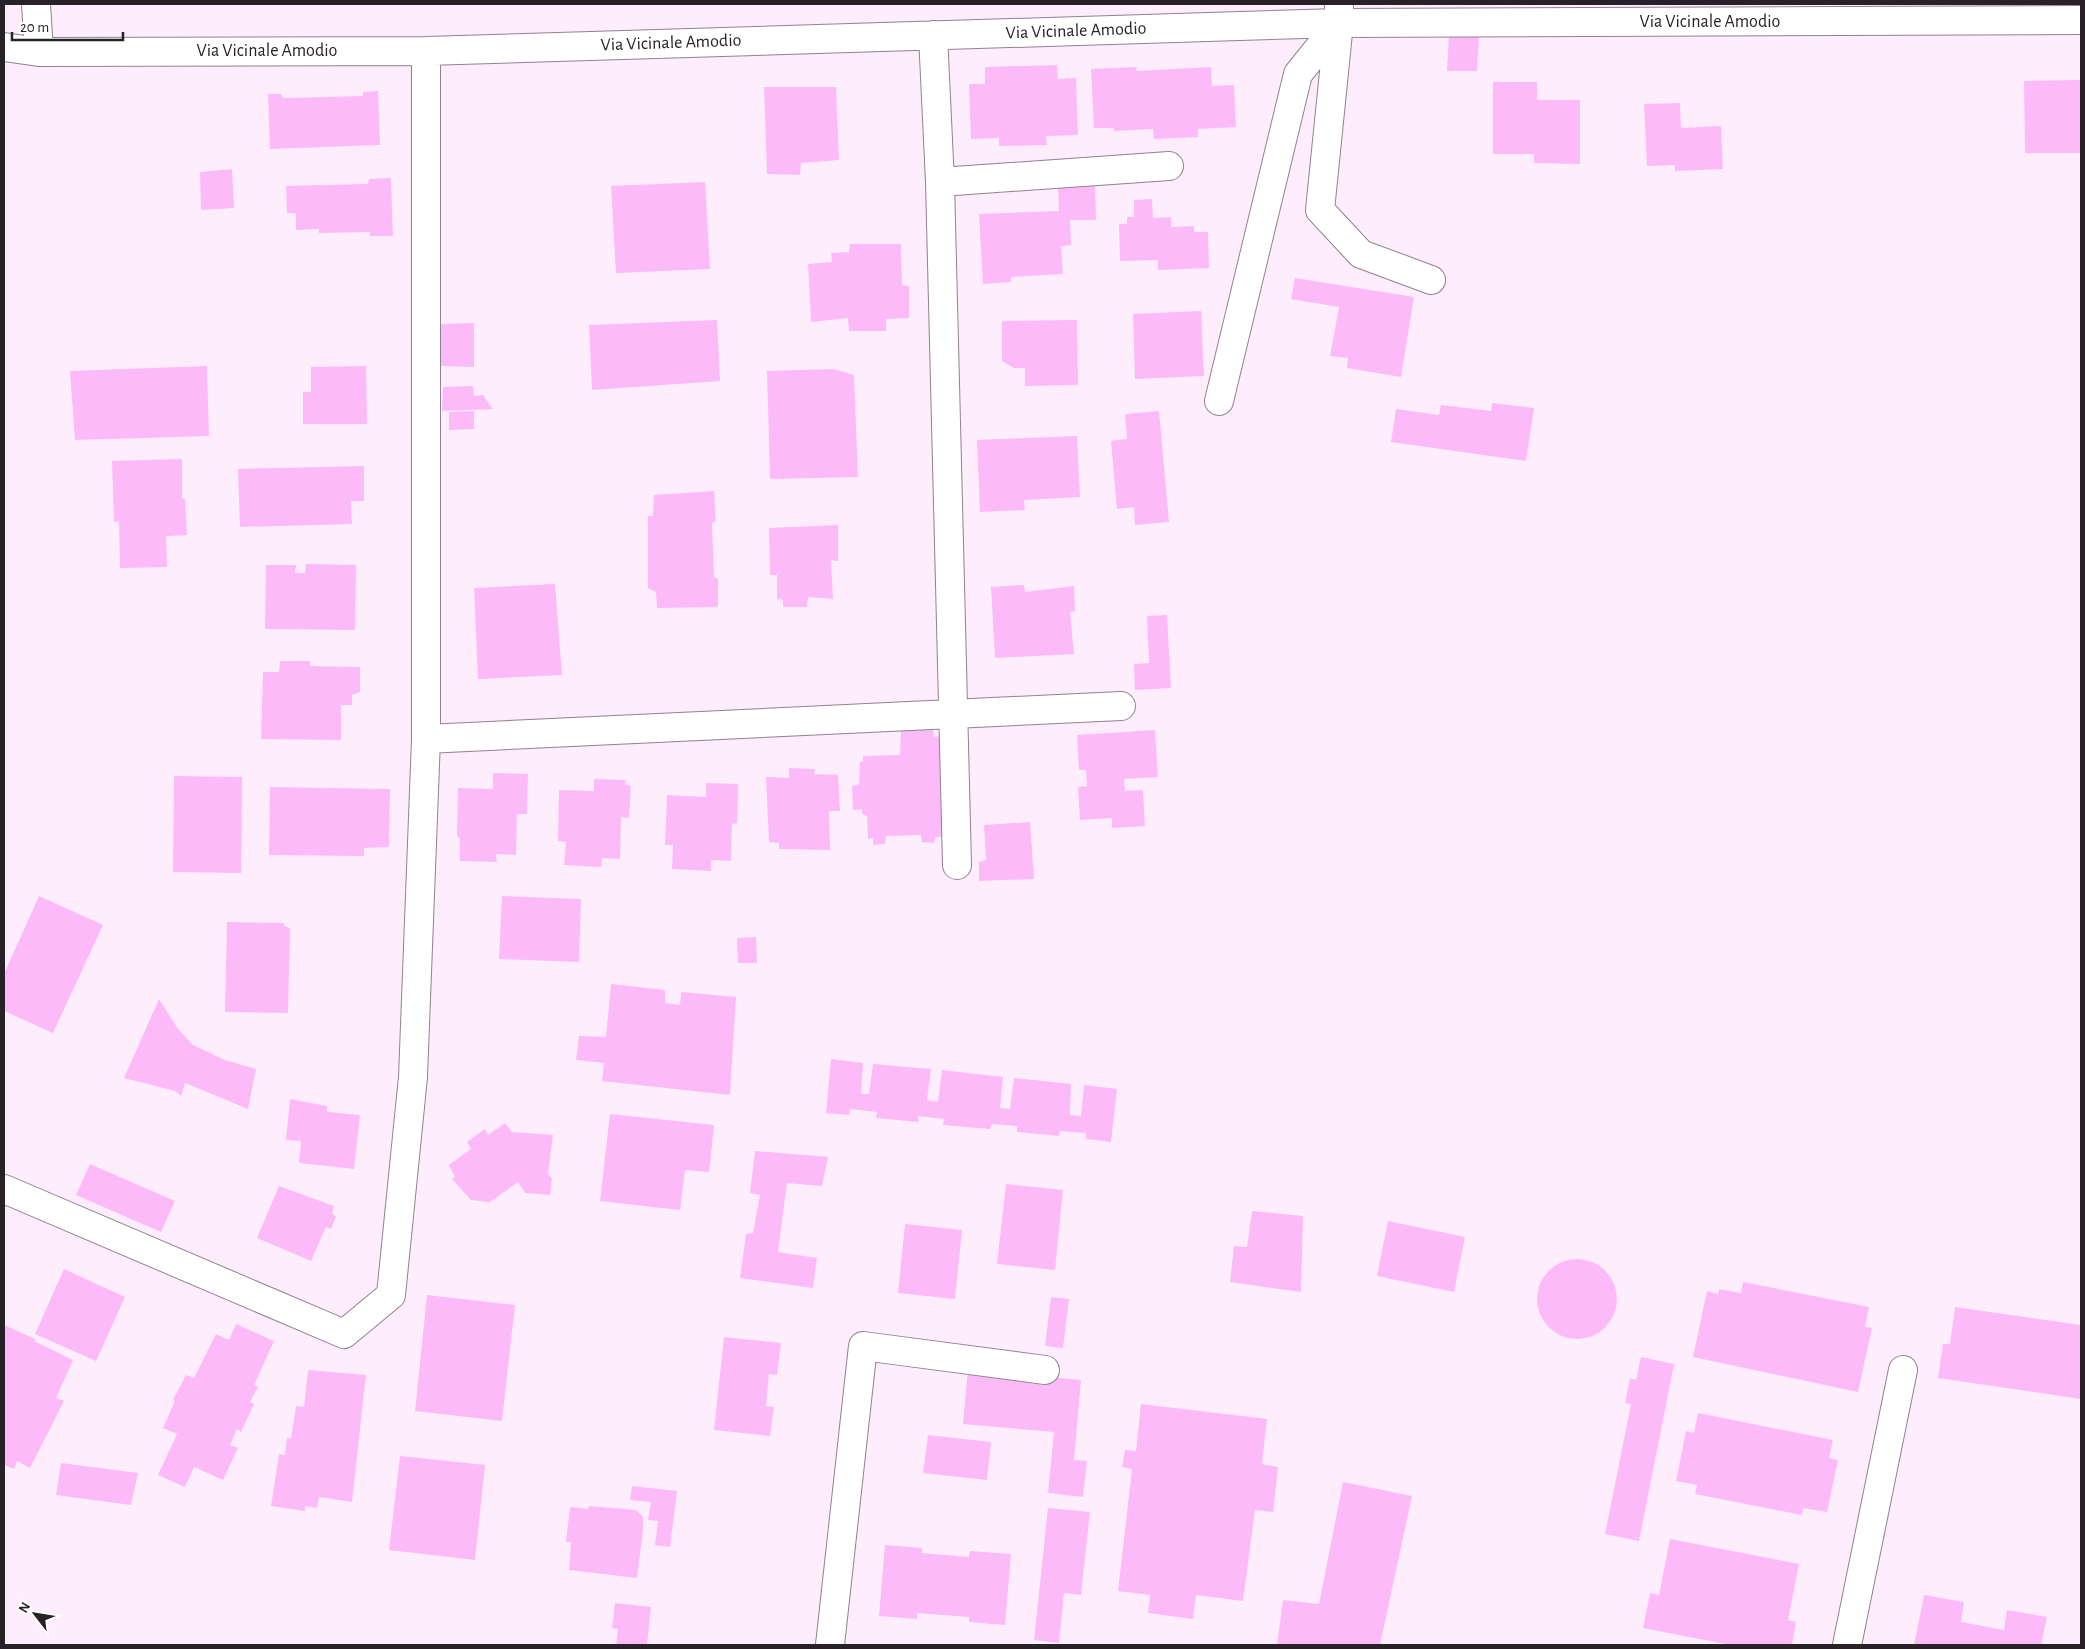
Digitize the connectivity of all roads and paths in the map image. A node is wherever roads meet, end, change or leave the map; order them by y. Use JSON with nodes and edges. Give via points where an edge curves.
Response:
{"nodes":[{"id":1,"x":36,"y":4,"type":"edge"},
{"id":2,"x":1339,"y":13,"type":"edge"},
{"id":3,"x":2081,"y":20,"type":"edge"},
{"id":4,"x":933,"y":35,"type":"junction"},
{"id":5,"x":4,"y":47,"type":"edge"},
{"id":6,"x":426,"y":51,"type":"junction"},
{"id":7,"x":39,"y":52,"type":"junction"},
{"id":8,"x":1169,"y":166,"type":"dead end"},
{"id":9,"x":940,"y":182,"type":"junction"},
{"id":10,"x":1431,"y":280,"type":"dead end"},
{"id":11,"x":1219,"y":401,"type":"dead end"},
{"id":12,"x":1121,"y":706,"type":"dead end"},
{"id":13,"x":953,"y":713,"type":"junction"},
{"id":14,"x":426,"y":739,"type":"junction"},
{"id":15,"x":957,"y":866,"type":"dead end"},
{"id":16,"x":4,"y":1189,"type":"edge"},
{"id":17,"x":1045,"y":1370,"type":"dead end"},
{"id":18,"x":1903,"y":1370,"type":"dead end"},
{"id":19,"x":830,"y":1645,"type":"edge"},
{"id":20,"x":1847,"y":1645,"type":"edge"}],
"edges":[{"from":1,"to":7,"type":"street"},
{"from":2,"to":3,"type":"street","name":"Via Vicinale Amodio"},
{"from":2,"to":4,"type":"street","name":"Via Vicinale Amodio"},
{"from":2,"to":10,"type":"street","via":[[1320,210],[1361,254]]},
{"from":2,"to":11,"type":"street","via":[[1298,74]]},
{"from":4,"to":6,"type":"street","name":"Via Vicinale Amodio"},
{"from":4,"to":9,"type":"street"},
{"from":5,"to":7,"type":"street","name":"Via Vicinale Amodio"},
{"from":6,"to":7,"type":"street","name":"Via Vicinale Amodio"},
{"from":6,"to":14,"type":"street"},
{"from":8,"to":9,"type":"street"},
{"from":9,"to":13,"type":"street"},
{"from":12,"to":13,"type":"street"},
{"from":13,"to":14,"type":"street"},
{"from":13,"to":15,"type":"street"},
{"from":14,"to":16,"type":"street","via":[[413,1077],[391,1295],[344,1334]]},
{"from":17,"to":19,"type":"street","via":[[863,1346]]},
{"from":18,"to":20,"type":"street"}]}
